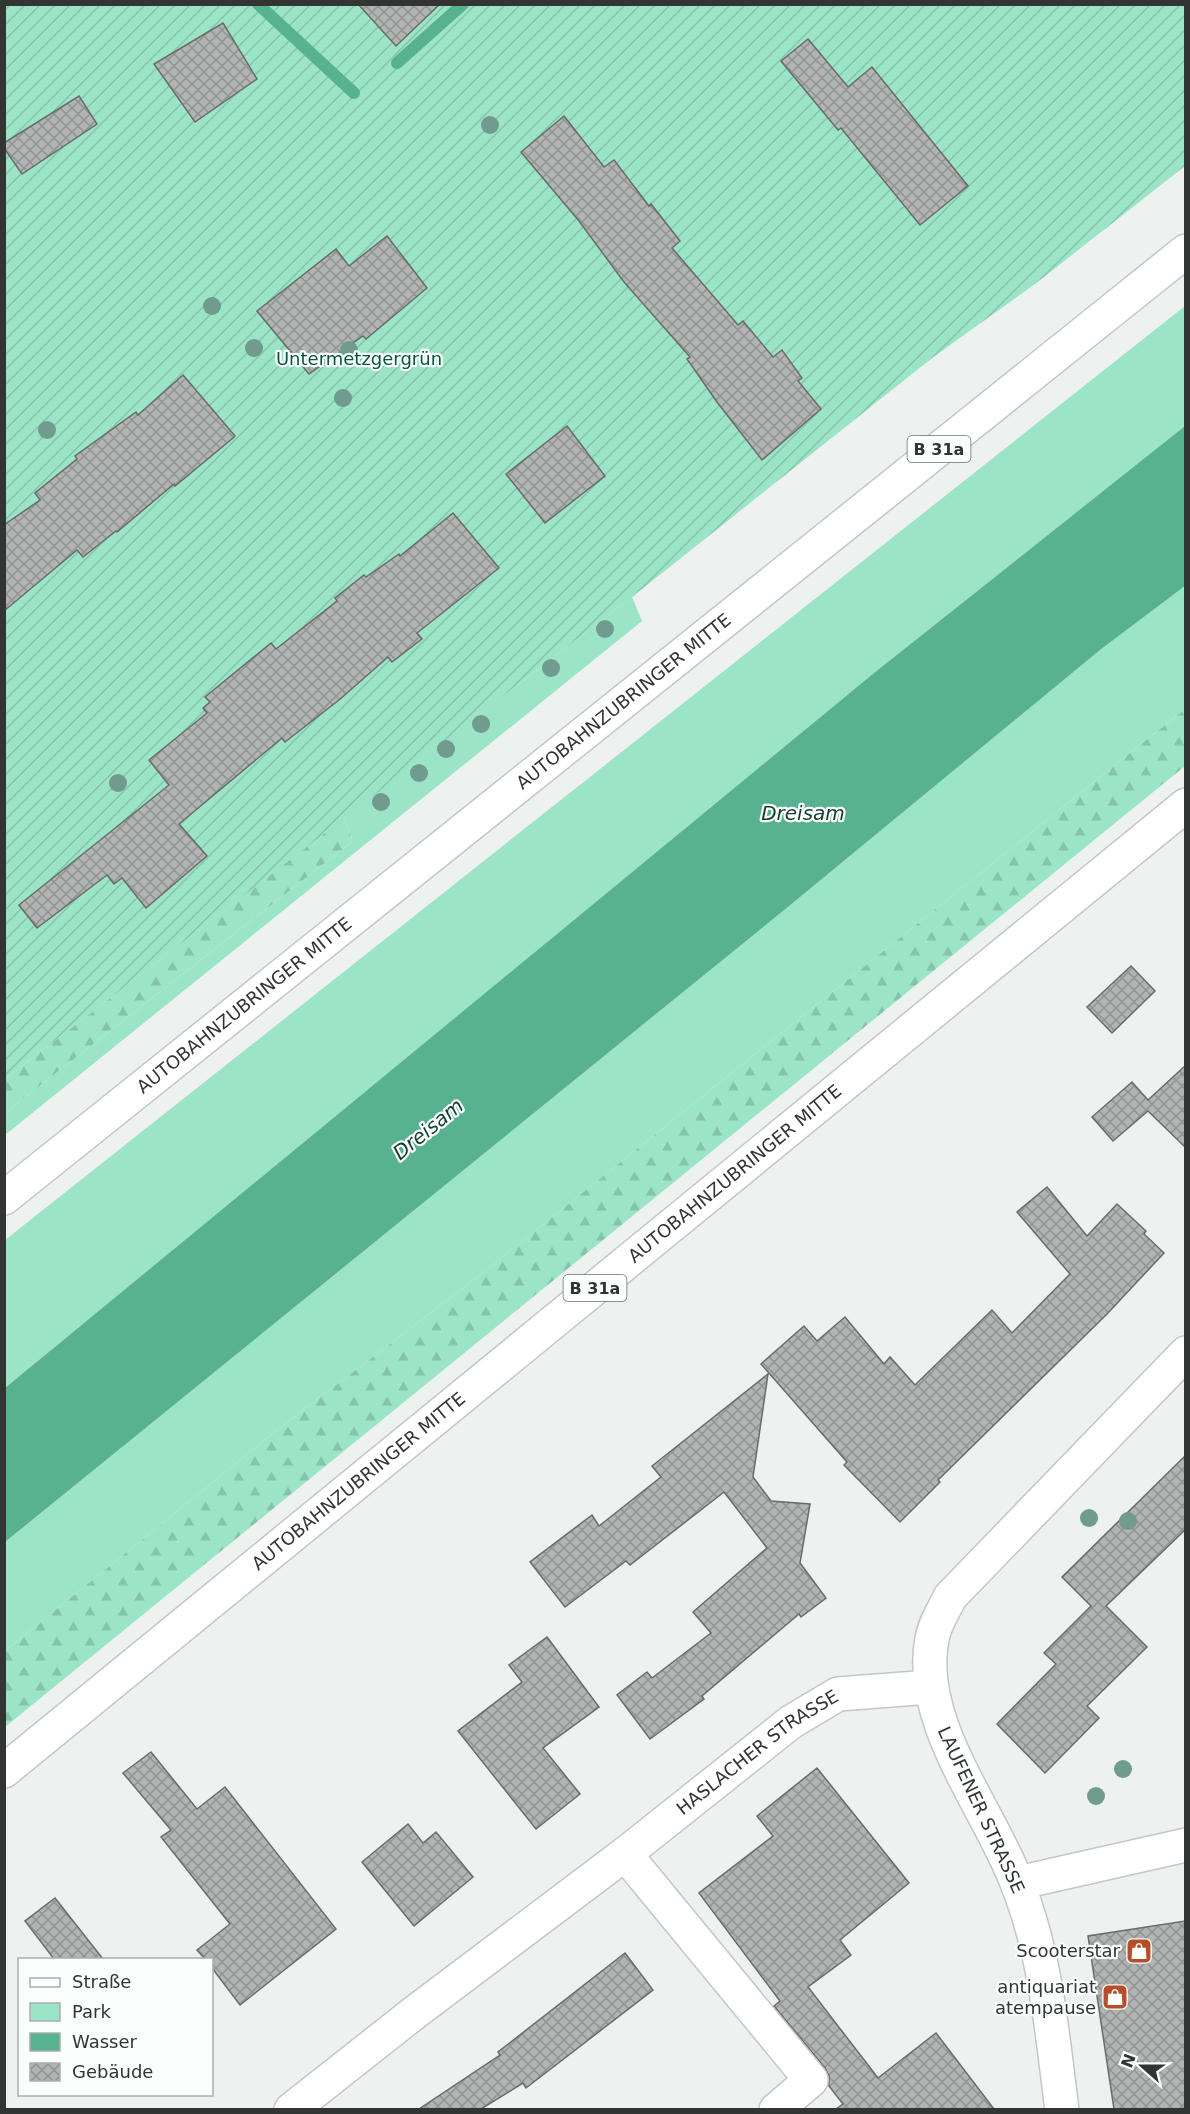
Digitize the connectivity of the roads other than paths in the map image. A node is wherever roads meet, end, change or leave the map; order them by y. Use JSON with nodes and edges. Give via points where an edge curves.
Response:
{"nodes":[{"id":1,"x":1185,"y":251,"type":"edge"},
{"id":2,"x":1185,"y":806,"type":"edge"},
{"id":3,"x":4,"y":1198,"type":"edge"},
{"id":4,"x":1185,"y":1353,"type":"edge"},
{"id":5,"x":930,"y":1687,"type":"junction"},
{"id":6,"x":4,"y":1772,"type":"edge"},
{"id":7,"x":1182,"y":1842,"type":"edge"},
{"id":8,"x":625,"y":1854,"type":"junction"},
{"id":9,"x":1017,"y":1883,"type":"junction"},
{"id":10,"x":291,"y":2109,"type":"edge"},
{"id":11,"x":776,"y":2109,"type":"edge"},
{"id":12,"x":1062,"y":2109,"type":"edge"}],
"edges":[{"from":1,"to":3,"type":"main road","name":"AUTOBAHNZUBRINGER MITTE","number":"B 31a"},
{"from":2,"to":6,"type":"main road","name":"AUTOBAHNZUBRINGER MITTE","number":"B 31a"},
{"from":4,"to":5,"type":"main road","via":[[950,1597],[932,1638]]},
{"from":5,"to":8,"type":"main road","name":"HASLACHER STRASSE","via":[[838,1694],[791,1722]]},
{"from":5,"to":9,"type":"main road","name":"LAUFENER STRASSE","via":[[943,1733]]},
{"from":7,"to":9,"type":"main road"},
{"from":8,"to":10,"type":"main road","name":"HASLACHER STRASSE"},
{"from":8,"to":11,"type":"main road","via":[[811,2080]]},
{"from":9,"to":12,"type":"main road","name":"LAUFENER STRASSE","via":[[1043,1969]]}]}
